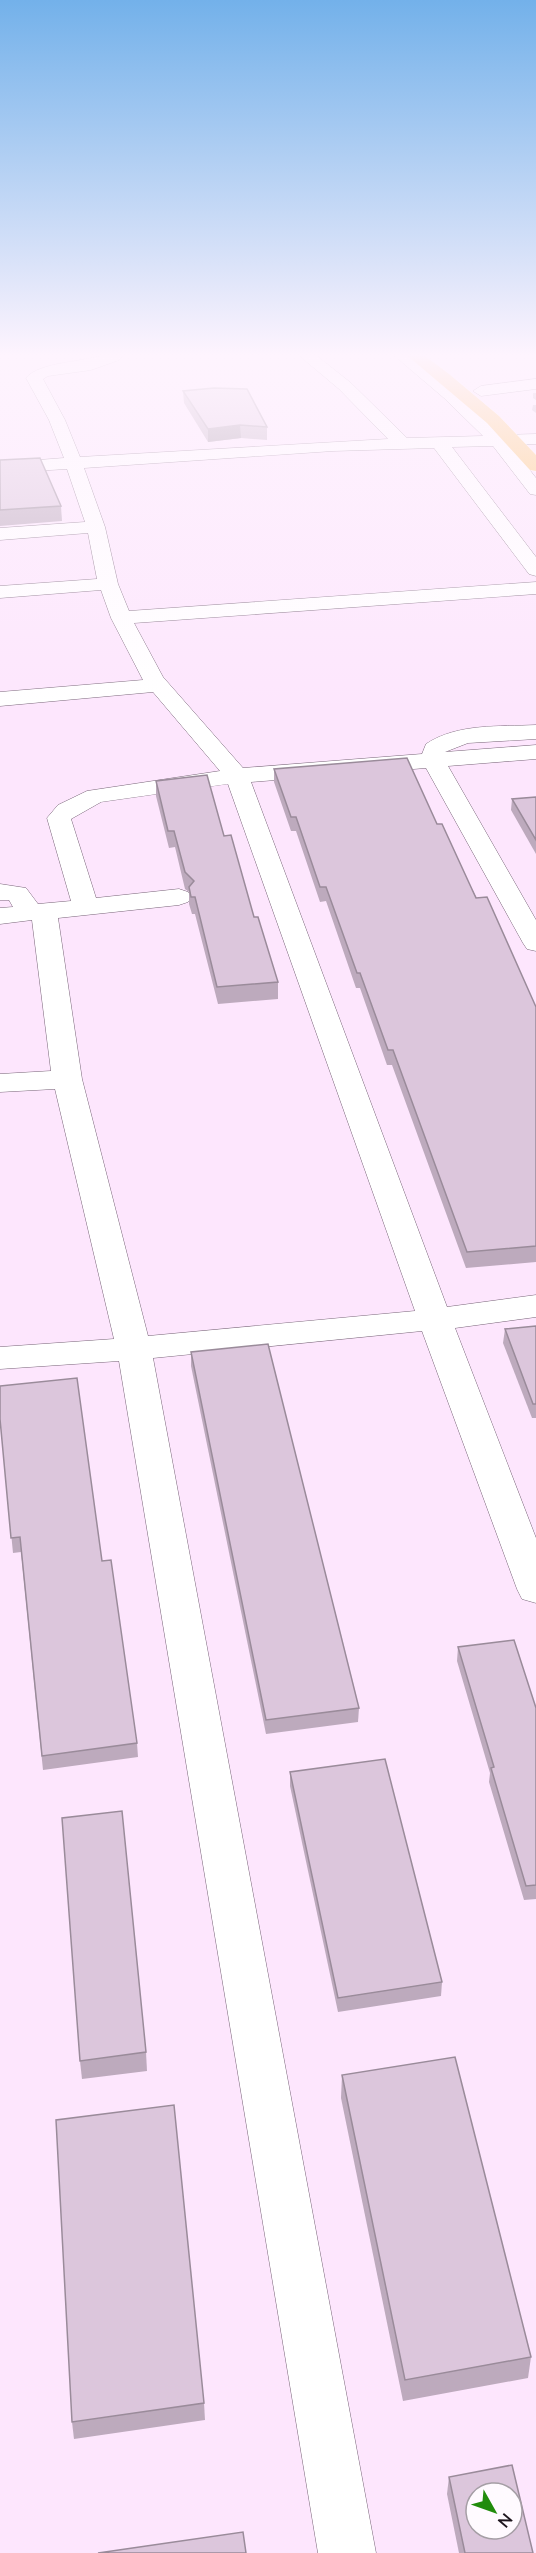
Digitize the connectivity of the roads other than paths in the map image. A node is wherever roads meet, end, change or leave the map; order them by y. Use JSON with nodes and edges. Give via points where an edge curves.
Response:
{"nodes":[{"id":1,"x":77,"y":471,"type":"edge"},
{"id":2,"x":461,"y":471,"type":"edge"},
{"id":3,"x":525,"y":471,"type":"edge"},
{"id":4,"x":536,"y":490,"type":"edge"},
{"id":5,"x":96,"y":527,"type":"junction"},
{"id":6,"x":0,"y":534,"type":"edge"},
{"id":7,"x":536,"y":570,"type":"edge"},
{"id":8,"x":108,"y":584,"type":"junction"},
{"id":9,"x":536,"y":588,"type":"edge"},
{"id":10,"x":0,"y":592,"type":"edge"},
{"id":11,"x":121,"y":618,"type":"junction"},
{"id":12,"x":158,"y":684,"type":"junction"},
{"id":13,"x":0,"y":699,"type":"edge"},
{"id":14,"x":536,"y":732,"type":"edge"},
{"id":15,"x":536,"y":752,"type":"edge"},
{"id":16,"x":433,"y":760,"type":"junction"},
{"id":17,"x":237,"y":776,"type":"junction"},
{"id":18,"x":0,"y":892,"type":"edge"},
{"id":19,"x":179,"y":897,"type":"dead end"},
{"id":20,"x":86,"y":907,"type":"junction"},
{"id":21,"x":37,"y":912,"type":"junction"},
{"id":22,"x":0,"y":916,"type":"edge"},
{"id":23,"x":536,"y":943,"type":"edge"},
{"id":24,"x":67,"y":1079,"type":"junction"},
{"id":25,"x":0,"y":1083,"type":"edge"},
{"id":26,"x":536,"y":1306,"type":"edge"},
{"id":27,"x":435,"y":1320,"type":"junction"},
{"id":28,"x":134,"y":1349,"type":"junction"},
{"id":29,"x":0,"y":1358,"type":"edge"},
{"id":30,"x":536,"y":1589,"type":"edge"},
{"id":31,"x":346,"y":2553,"type":"edge"}],
"edges":[{"from":1,"to":5,"type":"street"},
{"from":2,"to":7,"type":"street"},
{"from":3,"to":4,"type":"street"},
{"from":5,"to":6,"type":"street"},
{"from":5,"to":8,"type":"street"},
{"from":8,"to":10,"type":"street"},
{"from":8,"to":11,"type":"street"},
{"from":9,"to":11,"type":"street"},
{"from":11,"to":12,"type":"street"},
{"from":12,"to":13,"type":"street"},
{"from":12,"to":17,"type":"street"},
{"from":14,"to":16,"type":"street","via":[[456,738],[440,743],[434,749]]},
{"from":15,"to":16,"type":"street"},
{"from":16,"to":17,"type":"street"},
{"from":16,"to":23,"type":"street"},
{"from":17,"to":20,"type":"street","via":[[95,796],[67,810],[59,818]]},
{"from":17,"to":27,"type":"street"},
{"from":18,"to":21,"type":"street","via":[[17,891]]},
{"from":19,"to":20,"type":"street"},
{"from":20,"to":21,"type":"street"},
{"from":21,"to":22,"type":"street"},
{"from":21,"to":24,"type":"street"},
{"from":24,"to":25,"type":"street"},
{"from":24,"to":28,"type":"street"},
{"from":26,"to":27,"type":"street"},
{"from":27,"to":28,"type":"street"},
{"from":27,"to":30,"type":"street"},
{"from":28,"to":29,"type":"street"},
{"from":28,"to":31,"type":"street"}]}
